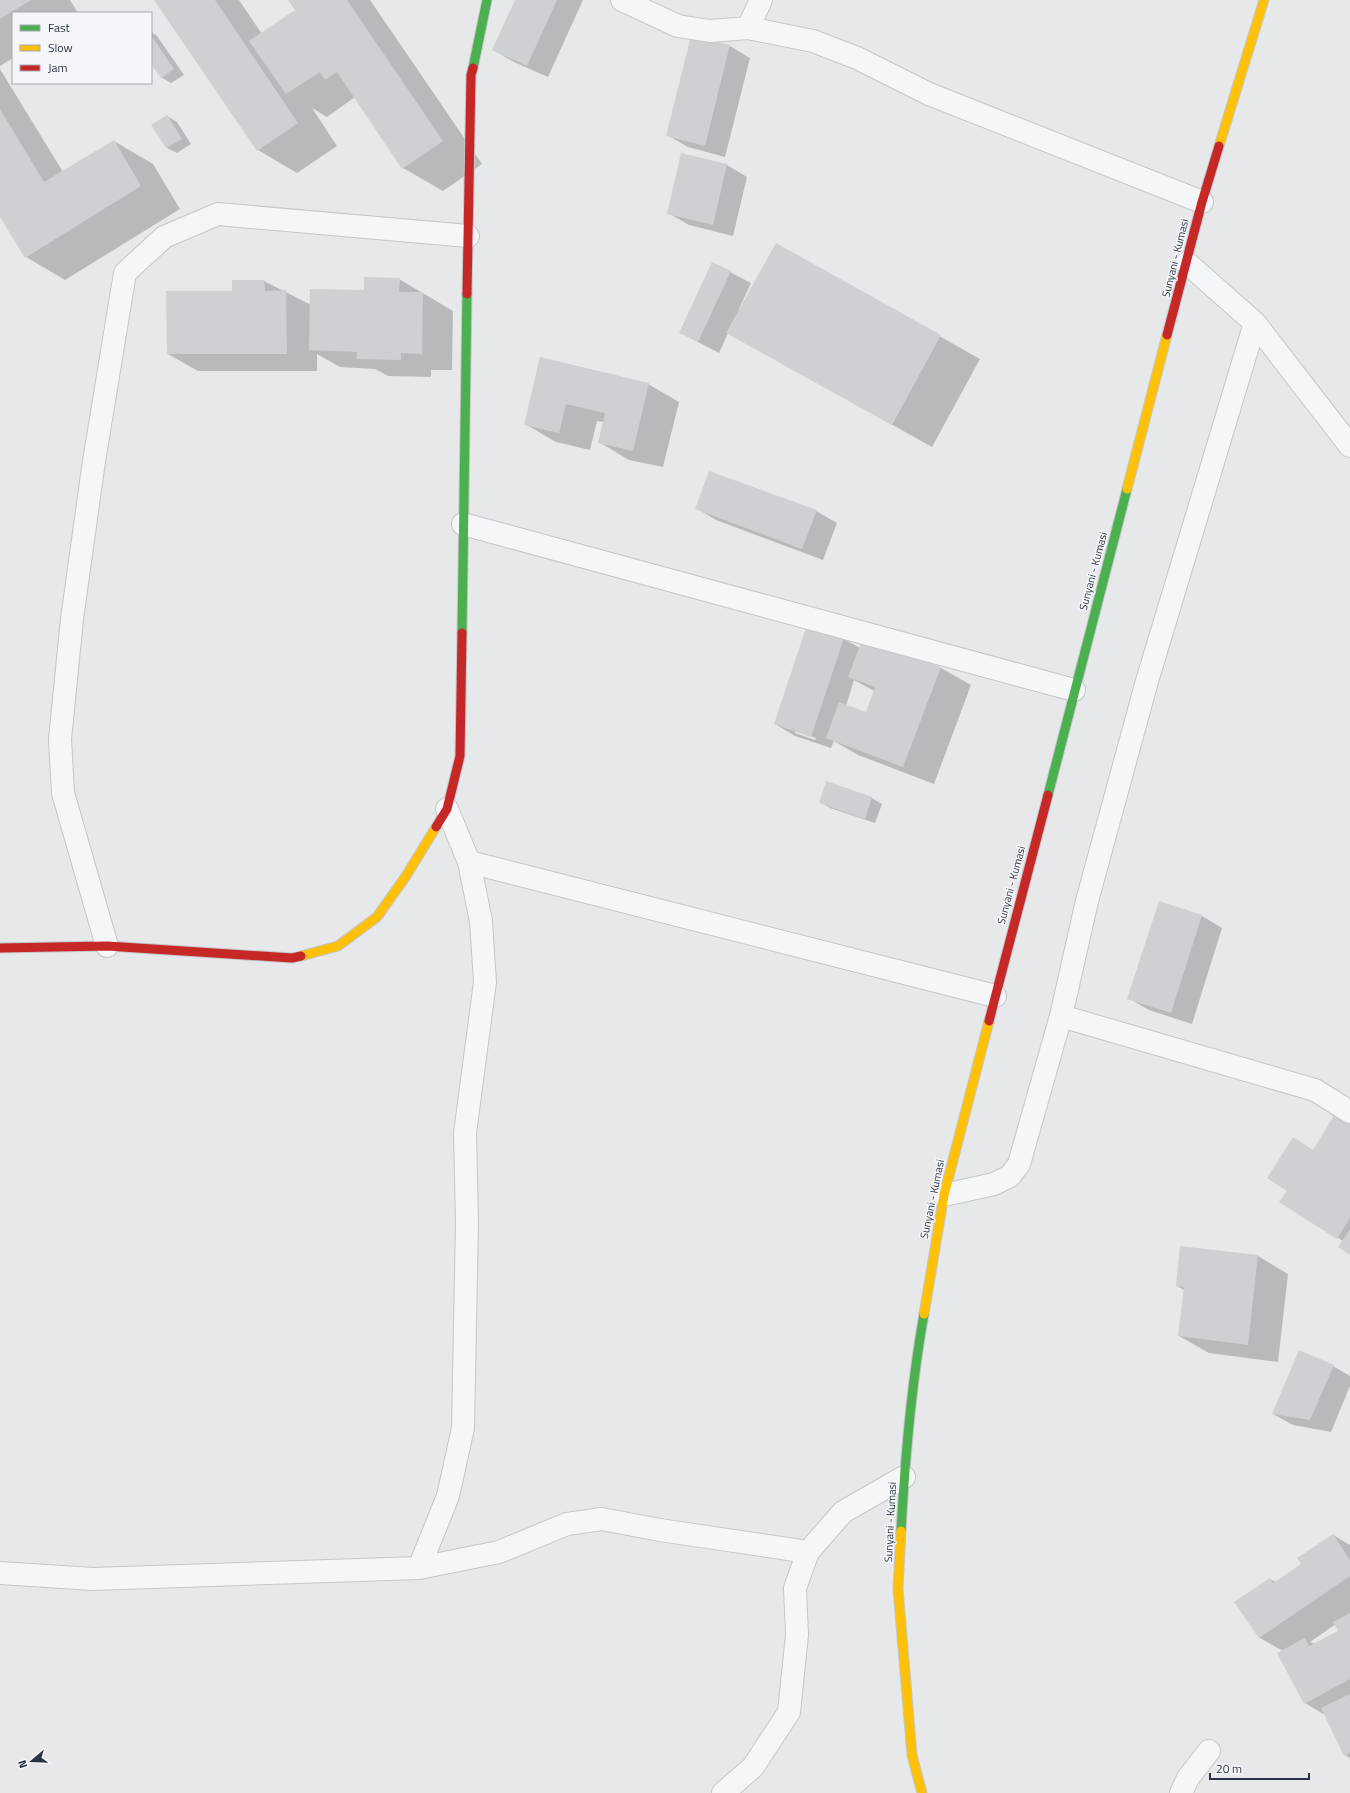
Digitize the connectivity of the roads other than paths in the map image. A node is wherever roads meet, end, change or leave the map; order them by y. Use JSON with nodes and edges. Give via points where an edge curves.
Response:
{"nodes":[{"id":1,"x":487,"y":0,"type":"edge"},
{"id":2,"x":622,"y":0,"type":"edge"},
{"id":3,"x":761,"y":0,"type":"edge"},
{"id":4,"x":1264,"y":0,"type":"edge"},
{"id":5,"x":748,"y":28,"type":"junction"},
{"id":6,"x":1202,"y":202,"type":"junction"},
{"id":7,"x":468,"y":236,"type":"junction"},
{"id":8,"x":1187,"y":263,"type":"junction"},
{"id":9,"x":1255,"y":323,"type":"junction"},
{"id":10,"x":1350,"y":446,"type":"edge"},
{"id":11,"x":463,"y":524,"type":"junction"},
{"id":12,"x":1074,"y":690,"type":"junction"},
{"id":13,"x":447,"y":809,"type":"junction"},
{"id":14,"x":469,"y":862,"type":"junction"},
{"id":15,"x":107,"y":946,"type":"junction"},
{"id":16,"x":0,"y":948,"type":"edge"},
{"id":17,"x":995,"y":996,"type":"junction"},
{"id":18,"x":1061,"y":1016,"type":"junction"},
{"id":19,"x":1350,"y":1112,"type":"edge"},
{"id":20,"x":944,"y":1195,"type":"junction"},
{"id":21,"x":904,"y":1477,"type":"junction"},
{"id":22,"x":808,"y":1552,"type":"junction"},
{"id":23,"x":419,"y":1568,"type":"junction"},
{"id":24,"x":0,"y":1573,"type":"edge"},
{"id":25,"x":1209,"y":1751,"type":"dead end"},
{"id":26,"x":723,"y":1793,"type":"edge"},
{"id":27,"x":922,"y":1793,"type":"edge"},
{"id":28,"x":1181,"y":1793,"type":"edge"}],
"edges":[{"from":1,"to":7,"type":"main road","via":[[471,75]]},
{"from":2,"to":5,"type":"street","via":[[678,26],[710,31]]},
{"from":3,"to":5,"type":"street"},
{"from":4,"to":6,"type":"main road","name":"Sunyani - Kumasi"},
{"from":5,"to":6,"type":"street","via":[[813,41],[857,58],[929,94]]},
{"from":6,"to":8,"type":"main road","name":"Sunyani - Kumasi"},
{"from":7,"to":11,"type":"main road"},
{"from":7,"to":15,"type":"street","via":[[218,214],[164,237],[125,273],[94,460],[72,620],[60,739],[63,793]]},
{"from":8,"to":9,"type":"street"},
{"from":8,"to":12,"type":"main road","name":"Sunyani - Kumasi"},
{"from":9,"to":10,"type":"street"},
{"from":9,"to":18,"type":"street","via":[[1147,681],[1087,901]]},
{"from":11,"to":12,"type":"street"},
{"from":11,"to":13,"type":"main road","via":[[460,756]]},
{"from":12,"to":17,"type":"main road","name":"Sunyani - Kumasi"},
{"from":13,"to":14,"type":"street"},
{"from":13,"to":15,"type":"main road","via":[[406,876],[377,917],[338,946],[292,958]]},
{"from":14,"to":17,"type":"street"},
{"from":14,"to":23,"type":"street","via":[[480,922],[485,982],[465,1133],[467,1223],[463,1428],[448,1496]]},
{"from":15,"to":16,"type":"main road"},
{"from":17,"to":20,"type":"main road","name":"Sunyani - Kumasi"},
{"from":18,"to":19,"type":"street","via":[[1315,1090]]},
{"from":18,"to":20,"type":"street","via":[[1019,1164],[1010,1176],[994,1184]]},
{"from":20,"to":21,"type":"main road","name":"Sunyani - Kumasi","via":[[915,1365]]},
{"from":21,"to":22,"type":"street","via":[[842,1512]]},
{"from":21,"to":27,"type":"main road","name":"Sunyani - Kumasi","via":[[898,1589],[912,1755]]},
{"from":22,"to":23,"type":"street","via":[[602,1519],[567,1524],[499,1552]]},
{"from":22,"to":26,"type":"street","via":[[796,1588],[797,1635],[789,1712],[753,1767]]},
{"from":23,"to":24,"type":"street","via":[[93,1579]]},
{"from":25,"to":28,"type":"street","via":[[1188,1778]]}]}
